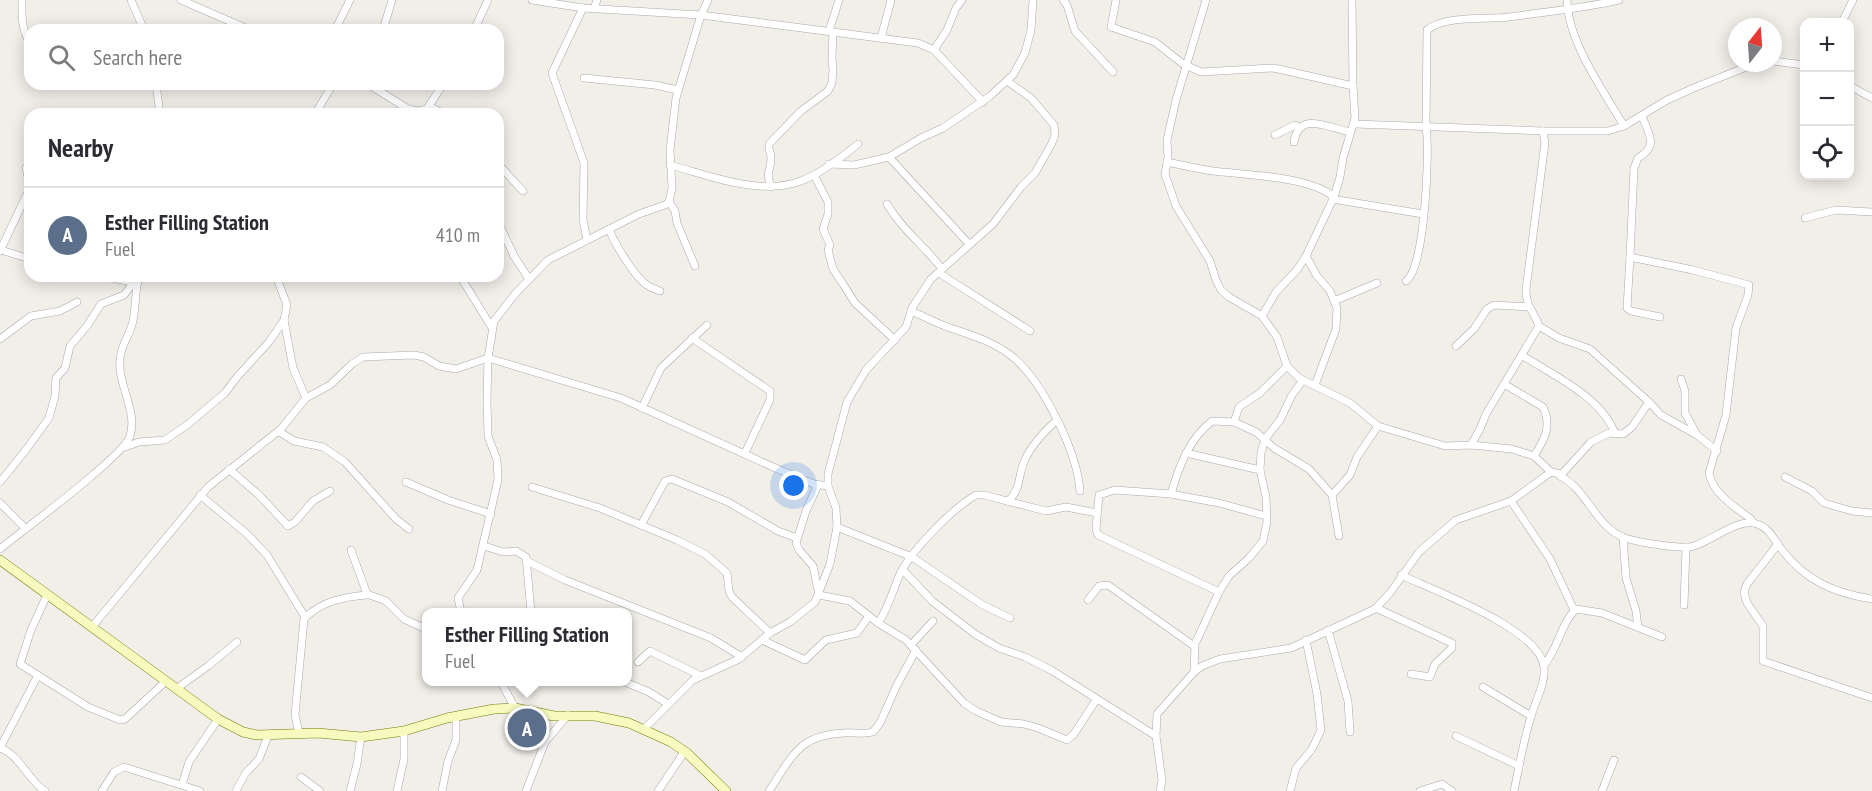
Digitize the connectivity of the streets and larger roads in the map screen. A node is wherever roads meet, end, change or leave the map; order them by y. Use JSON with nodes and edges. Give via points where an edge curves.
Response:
{"nodes":[{"id":1,"x":22,"y":0,"type":"edge"},
{"id":2,"x":131,"y":0,"type":"edge"},
{"id":3,"x":181,"y":0,"type":"edge"},
{"id":4,"x":350,"y":0,"type":"edge"},
{"id":5,"x":392,"y":0,"type":"edge"},
{"id":6,"x":488,"y":0,"type":"edge"},
{"id":7,"x":532,"y":0,"type":"edge"},
{"id":8,"x":597,"y":0,"type":"edge"},
{"id":9,"x":708,"y":0,"type":"edge"},
{"id":10,"x":839,"y":0,"type":"edge"},
{"id":11,"x":891,"y":0,"type":"edge"},
{"id":12,"x":962,"y":0,"type":"edge"},
{"id":13,"x":1033,"y":0,"type":"edge"},
{"id":14,"x":1116,"y":0,"type":"edge"},
{"id":15,"x":1206,"y":0,"type":"edge"},
{"id":16,"x":1352,"y":0,"type":"edge"},
{"id":17,"x":1619,"y":0,"type":"edge"},
{"id":18,"x":1853,"y":0,"type":"edge"},
{"id":19,"x":1064,"y":1,"type":"edge"},
{"id":20,"x":1567,"y":4,"type":"edge"},
{"id":21,"x":583,"y":8,"type":"junction"},
{"id":22,"x":594,"y":9,"type":"junction"},
{"id":23,"x":701,"y":15,"type":"junction"},
{"id":24,"x":1844,"y":18,"type":"edge"},
{"id":25,"x":141,"y":24,"type":"edge"},
{"id":26,"x":236,"y":24,"type":"edge"},
{"id":27,"x":338,"y":24,"type":"edge"},
{"id":28,"x":384,"y":24,"type":"edge"},
{"id":29,"x":477,"y":24,"type":"edge"},
{"id":30,"x":24,"y":29,"type":"edge"},
{"id":31,"x":831,"y":32,"type":"junction"},
{"id":32,"x":881,"y":38,"type":"junction"},
{"id":33,"x":934,"y":50,"type":"junction"},
{"id":34,"x":1782,"y":62,"type":"edge"},
{"id":35,"x":1800,"y":64,"type":"edge"},
{"id":36,"x":1187,"y":66,"type":"junction"},
{"id":37,"x":1113,"y":72,"type":"dead end"},
{"id":38,"x":1733,"y":72,"type":"edge"},
{"id":39,"x":584,"y":78,"type":"dead end"},
{"id":40,"x":1007,"y":81,"type":"junction"},
{"id":41,"x":1353,"y":86,"type":"junction"},
{"id":42,"x":1854,"y":88,"type":"edge"},
{"id":43,"x":157,"y":90,"type":"edge"},
{"id":44,"x":329,"y":90,"type":"edge"},
{"id":45,"x":378,"y":90,"type":"edge"},
{"id":46,"x":439,"y":90,"type":"edge"},
{"id":47,"x":678,"y":90,"type":"junction"},
{"id":48,"x":1872,"y":98,"type":"edge"},
{"id":49,"x":982,"y":102,"type":"junction"},
{"id":50,"x":159,"y":108,"type":"edge"},
{"id":51,"x":319,"y":108,"type":"edge"},
{"id":52,"x":406,"y":108,"type":"edge"},
{"id":53,"x":428,"y":108,"type":"edge"},
{"id":54,"x":1642,"y":116,"type":"junction"},
{"id":55,"x":1355,"y":124,"type":"junction"},
{"id":56,"x":1624,"y":126,"type":"junction"},
{"id":57,"x":1426,"y":127,"type":"junction"},
{"id":58,"x":1300,"y":128,"type":"junction"},
{"id":59,"x":1543,"y":131,"type":"junction"},
{"id":60,"x":1350,"y":132,"type":"junction"},
{"id":61,"x":1275,"y":135,"type":"dead end"},
{"id":62,"x":1294,"y":142,"type":"dead end"},
{"id":63,"x":858,"y":144,"type":"dead end"},
{"id":64,"x":889,"y":157,"type":"junction"},
{"id":65,"x":1167,"y":162,"type":"junction"},
{"id":66,"x":829,"y":164,"type":"junction"},
{"id":67,"x":670,"y":165,"type":"junction"},
{"id":68,"x":504,"y":170,"type":"edge"},
{"id":69,"x":814,"y":175,"type":"junction"},
{"id":70,"x":771,"y":186,"type":"junction"},
{"id":71,"x":523,"y":191,"type":"dead end"},
{"id":72,"x":24,"y":198,"type":"edge"},
{"id":73,"x":1333,"y":198,"type":"junction"},
{"id":74,"x":669,"y":201,"type":"junction"},
{"id":75,"x":887,"y":204,"type":"dead end"},
{"id":76,"x":1872,"y":212,"type":"edge"},
{"id":77,"x":1423,"y":214,"type":"junction"},
{"id":78,"x":1805,"y":218,"type":"dead end"},
{"id":79,"x":609,"y":229,"type":"junction"},
{"id":80,"x":504,"y":235,"type":"edge"},
{"id":81,"x":587,"y":240,"type":"junction"},
{"id":82,"x":969,"y":244,"type":"junction"},
{"id":83,"x":1,"y":248,"type":"edge"},
{"id":84,"x":1306,"y":256,"type":"junction"},
{"id":85,"x":24,"y":257,"type":"edge"},
{"id":86,"x":1630,"y":257,"type":"junction"},
{"id":87,"x":695,"y":266,"type":"dead end"},
{"id":88,"x":940,"y":271,"type":"junction"},
{"id":89,"x":529,"y":279,"type":"junction"},
{"id":90,"x":1406,"y":281,"type":"dead end"},
{"id":91,"x":135,"y":282,"type":"edge"},
{"id":92,"x":136,"y":282,"type":"edge"},
{"id":93,"x":278,"y":282,"type":"edge"},
{"id":94,"x":464,"y":282,"type":"edge"},
{"id":95,"x":1377,"y":283,"type":"dead end"},
{"id":96,"x":660,"y":291,"type":"dead end"},
{"id":97,"x":1334,"y":301,"type":"junction"},
{"id":98,"x":77,"y":302,"type":"dead end"},
{"id":99,"x":1529,"y":307,"type":"junction"},
{"id":100,"x":911,"y":311,"type":"junction"},
{"id":101,"x":1262,"y":316,"type":"junction"},
{"id":102,"x":1660,"y":317,"type":"dead end"},
{"id":103,"x":284,"y":320,"type":"junction"},
{"id":104,"x":707,"y":325,"type":"dead end"},
{"id":105,"x":1539,"y":326,"type":"junction"},
{"id":106,"x":492,"y":328,"type":"junction"},
{"id":107,"x":1030,"y":330,"type":"dead end"},
{"id":108,"x":692,"y":338,"type":"junction"},
{"id":109,"x":0,"y":339,"type":"edge"},
{"id":110,"x":896,"y":340,"type":"junction"},
{"id":111,"x":1456,"y":346,"type":"dead end"},
{"id":112,"x":1523,"y":356,"type":"junction"},
{"id":113,"x":488,"y":358,"type":"junction"},
{"id":114,"x":1287,"y":366,"type":"junction"},
{"id":115,"x":1681,"y":379,"type":"dead end"},
{"id":116,"x":1303,"y":380,"type":"junction"},
{"id":117,"x":1504,"y":384,"type":"junction"},
{"id":118,"x":1315,"y":385,"type":"junction"},
{"id":119,"x":306,"y":398,"type":"junction"},
{"id":120,"x":1649,"y":402,"type":"junction"},
{"id":121,"x":642,"y":408,"type":"junction"},
{"id":122,"x":1057,"y":420,"type":"junction"},
{"id":123,"x":1234,"y":422,"type":"junction"},
{"id":124,"x":1378,"y":426,"type":"junction"},
{"id":125,"x":278,"y":431,"type":"junction"},
{"id":126,"x":1615,"y":434,"type":"junction"},
{"id":127,"x":1697,"y":435,"type":"junction"},
{"id":128,"x":1265,"y":439,"type":"junction"},
{"id":129,"x":1471,"y":445,"type":"junction"},
{"id":130,"x":121,"y":450,"type":"junction"},
{"id":131,"x":1717,"y":451,"type":"junction"},
{"id":132,"x":745,"y":453,"type":"junction"},
{"id":133,"x":1186,"y":453,"type":"junction"},
{"id":134,"x":1534,"y":456,"type":"junction"},
{"id":135,"x":229,"y":469,"type":"junction"},
{"id":136,"x":1260,"y":470,"type":"junction"},
{"id":137,"x":1551,"y":472,"type":"junction"},
{"id":138,"x":1560,"y":476,"type":"junction"},
{"id":139,"x":1785,"y":477,"type":"dead end"},
{"id":140,"x":0,"y":482,"type":"edge"},
{"id":141,"x":406,"y":482,"type":"dead end"},
{"id":142,"x":818,"y":484,"type":"junction"},
{"id":143,"x":828,"y":486,"type":"junction"},
{"id":144,"x":532,"y":487,"type":"dead end"},
{"id":145,"x":330,"y":491,"type":"dead end"},
{"id":146,"x":1080,"y":491,"type":"dead end"},
{"id":147,"x":1171,"y":494,"type":"junction"},
{"id":148,"x":200,"y":495,"type":"junction"},
{"id":149,"x":1332,"y":495,"type":"junction"},
{"id":150,"x":1008,"y":501,"type":"junction"},
{"id":151,"x":1511,"y":501,"type":"junction"},
{"id":152,"x":0,"y":503,"type":"edge"},
{"id":153,"x":1097,"y":513,"type":"junction"},
{"id":154,"x":1872,"y":513,"type":"edge"},
{"id":155,"x":491,"y":514,"type":"junction"},
{"id":156,"x":1266,"y":516,"type":"junction"},
{"id":157,"x":1752,"y":522,"type":"junction"},
{"id":158,"x":641,"y":525,"type":"junction"},
{"id":159,"x":837,"y":527,"type":"junction"},
{"id":160,"x":25,"y":528,"type":"junction"},
{"id":161,"x":409,"y":529,"type":"dead end"},
{"id":162,"x":1339,"y":536,"type":"dead end"},
{"id":163,"x":1623,"y":537,"type":"junction"},
{"id":164,"x":797,"y":538,"type":"junction"},
{"id":165,"x":1778,"y":544,"type":"junction"},
{"id":166,"x":484,"y":546,"type":"junction"},
{"id":167,"x":1686,"y":547,"type":"junction"},
{"id":168,"x":0,"y":549,"type":"edge"},
{"id":169,"x":351,"y":550,"type":"dead end"},
{"id":170,"x":912,"y":557,"type":"junction"},
{"id":171,"x":0,"y":560,"type":"edge"},
{"id":172,"x":527,"y":561,"type":"junction"},
{"id":173,"x":903,"y":570,"type":"junction"},
{"id":174,"x":1401,"y":575,"type":"junction"},
{"id":175,"x":1219,"y":592,"type":"junction"},
{"id":176,"x":47,"y":595,"type":"junction"},
{"id":177,"x":367,"y":595,"type":"junction"},
{"id":178,"x":819,"y":595,"type":"junction"},
{"id":179,"x":1872,"y":599,"type":"edge"},
{"id":180,"x":1088,"y":600,"type":"dead end"},
{"id":181,"x":1684,"y":605,"type":"dead end"},
{"id":182,"x":460,"y":608,"type":"edge"},
{"id":183,"x":531,"y":608,"type":"edge"},
{"id":184,"x":1376,"y":608,"type":"junction"},
{"id":185,"x":1574,"y":610,"type":"junction"},
{"id":186,"x":869,"y":615,"type":"junction"},
{"id":187,"x":305,"y":617,"type":"junction"},
{"id":188,"x":1010,"y":618,"type":"dead end"},
{"id":189,"x":933,"y":621,"type":"dead end"},
{"id":190,"x":878,"y":623,"type":"junction"},
{"id":191,"x":422,"y":626,"type":"edge"},
{"id":192,"x":92,"y":627,"type":"junction"},
{"id":193,"x":1638,"y":627,"type":"junction"},
{"id":194,"x":1328,"y":630,"type":"junction"},
{"id":195,"x":770,"y":633,"type":"junction"},
{"id":196,"x":1662,"y":637,"type":"dead end"},
{"id":197,"x":762,"y":640,"type":"junction"},
{"id":198,"x":1306,"y":640,"type":"junction"},
{"id":199,"x":237,"y":642,"type":"dead end"},
{"id":200,"x":1194,"y":646,"type":"junction"},
{"id":201,"x":914,"y":647,"type":"junction"},
{"id":202,"x":742,"y":657,"type":"junction"},
{"id":203,"x":638,"y":662,"type":"dead end"},
{"id":204,"x":1544,"y":665,"type":"junction"},
{"id":205,"x":1194,"y":672,"type":"junction"},
{"id":206,"x":1411,"y":674,"type":"dead end"},
{"id":207,"x":38,"y":675,"type":"junction"},
{"id":208,"x":701,"y":676,"type":"junction"},
{"id":209,"x":166,"y":681,"type":"junction"},
{"id":210,"x":632,"y":684,"type":"edge"},
{"id":211,"x":504,"y":686,"type":"edge"},
{"id":212,"x":1483,"y":687,"type":"dead end"},
{"id":213,"x":176,"y":689,"type":"junction"},
{"id":214,"x":1872,"y":698,"type":"edge"},
{"id":215,"x":1096,"y":700,"type":"junction"},
{"id":216,"x":668,"y":704,"type":"junction"},
{"id":217,"x":516,"y":708,"type":"junction"},
{"id":218,"x":544,"y":714,"type":"junction"},
{"id":219,"x":568,"y":715,"type":"junction"},
{"id":220,"x":456,"y":716,"type":"junction"},
{"id":221,"x":1531,"y":716,"type":"junction"},
{"id":222,"x":218,"y":719,"type":"junction"},
{"id":223,"x":644,"y":729,"type":"junction"},
{"id":224,"x":404,"y":731,"type":"junction"},
{"id":225,"x":1350,"y":732,"type":"dead end"},
{"id":226,"x":299,"y":733,"type":"junction"},
{"id":227,"x":1456,"y":735,"type":"dead end"},
{"id":228,"x":268,"y":736,"type":"junction"},
{"id":229,"x":1156,"y":736,"type":"junction"},
{"id":230,"x":361,"y":737,"type":"junction"},
{"id":231,"x":545,"y":742,"type":"junction"},
{"id":232,"x":0,"y":748,"type":"edge"},
{"id":233,"x":685,"y":751,"type":"junction"},
{"id":234,"x":1614,"y":760,"type":"dead end"},
{"id":235,"x":1520,"y":766,"type":"junction"},
{"id":236,"x":302,"y":777,"type":"dead end"},
{"id":237,"x":182,"y":785,"type":"junction"},
{"id":238,"x":45,"y":791,"type":"edge"},
{"id":239,"x":102,"y":791,"type":"edge"},
{"id":240,"x":200,"y":791,"type":"edge"},
{"id":241,"x":236,"y":791,"type":"edge"},
{"id":242,"x":320,"y":791,"type":"edge"},
{"id":243,"x":350,"y":791,"type":"edge"},
{"id":244,"x":397,"y":791,"type":"edge"},
{"id":245,"x":442,"y":791,"type":"edge"},
{"id":246,"x":526,"y":791,"type":"edge"},
{"id":247,"x":658,"y":791,"type":"edge"},
{"id":248,"x":726,"y":791,"type":"edge"},
{"id":249,"x":769,"y":791,"type":"edge"},
{"id":250,"x":1160,"y":791,"type":"edge"},
{"id":251,"x":1290,"y":791,"type":"edge"},
{"id":252,"x":1420,"y":791,"type":"edge"},
{"id":253,"x":1452,"y":791,"type":"edge"},
{"id":254,"x":1514,"y":791,"type":"edge"},
{"id":255,"x":1602,"y":791,"type":"edge"}],
"edges":[{"from":1,"to":30,"type":"street"},
{"from":2,"to":25,"type":"street"},
{"from":3,"to":26,"type":"street"},
{"from":4,"to":27,"type":"street"},
{"from":5,"to":28,"type":"street"},
{"from":6,"to":29,"type":"street"},
{"from":7,"to":21,"type":"street"},
{"from":8,"to":22,"type":"street"},
{"from":9,"to":23,"type":"street"},
{"from":10,"to":31,"type":"street"},
{"from":11,"to":32,"type":"street"},
{"from":12,"to":33,"type":"street"},
{"from":13,"to":40,"type":"street","via":[[1025,53]]},
{"from":14,"to":36,"type":"street","via":[[1111,27],[1155,42]]},
{"from":15,"to":36,"type":"street"},
{"from":16,"to":41,"type":"street"},
{"from":17,"to":20,"type":"street"},
{"from":18,"to":24,"type":"street"},
{"from":19,"to":37,"type":"street","via":[[1075,31]]},
{"from":20,"to":56,"type":"street","via":[[1582,53]]},
{"from":20,"to":57,"type":"street","via":[[1507,17],[1445,22],[1427,30]]},
{"from":21,"to":22,"type":"street"},
{"from":21,"to":81,"type":"street","via":[[552,73],[584,163],[583,220]]},
{"from":22,"to":23,"type":"street"},
{"from":23,"to":31,"type":"street"},
{"from":23,"to":47,"type":"street"},
{"from":31,"to":32,"type":"street"},
{"from":31,"to":70,"type":"street","via":[[832,83],[769,144],[767,174]]},
{"from":32,"to":33,"type":"street","via":[[918,43]]},
{"from":33,"to":49,"type":"street"},
{"from":34,"to":35,"type":"street"},
{"from":36,"to":41,"type":"street","via":[[1207,73],[1274,68]]},
{"from":36,"to":65,"type":"street","via":[[1167,140]]},
{"from":38,"to":54,"type":"street","via":[[1667,100]]},
{"from":39,"to":47,"type":"street"},
{"from":40,"to":49,"type":"street"},
{"from":40,"to":82,"type":"street","via":[[1043,110],[1054,125],[1055,135],[1035,172],[993,224]]},
{"from":41,"to":55,"type":"street"},
{"from":42,"to":48,"type":"street"},
{"from":43,"to":50,"type":"street"},
{"from":44,"to":51,"type":"street"},
{"from":45,"to":52,"type":"street"},
{"from":46,"to":53,"type":"street"},
{"from":47,"to":67,"type":"street"},
{"from":49,"to":64,"type":"street"},
{"from":54,"to":56,"type":"street"},
{"from":54,"to":86,"type":"street","via":[[1650,148],[1638,158],[1634,168]]},
{"from":55,"to":57,"type":"street"},
{"from":55,"to":60,"type":"street"},
{"from":56,"to":59,"type":"street","via":[[1608,131]]},
{"from":57,"to":59,"type":"street"},
{"from":57,"to":77,"type":"street"},
{"from":58,"to":60,"type":"street","via":[[1313,123]]},
{"from":58,"to":61,"type":"street","via":[[1295,125]]},
{"from":58,"to":62,"type":"street"},
{"from":59,"to":99,"type":"street","via":[[1545,143],[1526,289]]},
{"from":60,"to":73,"type":"street"},
{"from":63,"to":66,"type":"street"},
{"from":64,"to":66,"type":"street","via":[[854,165]]},
{"from":64,"to":82,"type":"street"},
{"from":65,"to":73,"type":"street","via":[[1308,184]]},
{"from":65,"to":101,"type":"street","via":[[1165,174],[1176,206],[1210,261],[1221,290]]},
{"from":66,"to":69,"type":"street"},
{"from":67,"to":70,"type":"street","via":[[725,180]]},
{"from":67,"to":74,"type":"street"},
{"from":68,"to":71,"type":"street"},
{"from":69,"to":70,"type":"street"},
{"from":69,"to":110,"type":"street","via":[[828,202],[823,229],[833,269],[855,303]]},
{"from":72,"to":83,"type":"street"},
{"from":73,"to":77,"type":"street"},
{"from":73,"to":84,"type":"street"},
{"from":74,"to":79,"type":"street"},
{"from":74,"to":87,"type":"street"},
{"from":75,"to":88,"type":"street"},
{"from":76,"to":78,"type":"street","via":[[1836,210]]},
{"from":77,"to":90,"type":"street","via":[[1415,270]]},
{"from":79,"to":81,"type":"street"},
{"from":79,"to":96,"type":"street","via":[[642,281]]},
{"from":80,"to":89,"type":"street"},
{"from":81,"to":89,"type":"street","via":[[549,260]]},
{"from":82,"to":88,"type":"street"},
{"from":83,"to":85,"type":"street"},
{"from":84,"to":97,"type":"street"},
{"from":84,"to":101,"type":"street"},
{"from":86,"to":102,"type":"street","via":[[1627,308]]},
{"from":86,"to":131,"type":"street","via":[[1749,285],[1736,328],[1726,415]]},
{"from":88,"to":100,"type":"street"},
{"from":88,"to":107,"type":"street"},
{"from":89,"to":106,"type":"street","via":[[497,316]]},
{"from":91,"to":140,"type":"street","via":[[123,296],[100,306],[70,346],[64,368],[56,378],[49,418]]},
{"from":92,"to":130,"type":"street","via":[[132,325],[122,345],[120,363],[133,424]]},
{"from":93,"to":103,"type":"street","via":[[286,305]]},
{"from":94,"to":106,"type":"street"},
{"from":95,"to":97,"type":"street"},
{"from":97,"to":118,"type":"street","via":[[1336,329]]},
{"from":98,"to":109,"type":"street","via":[[58,311],[31,316]]},
{"from":99,"to":105,"type":"street"},
{"from":99,"to":111,"type":"street","via":[[1494,305]]},
{"from":100,"to":110,"type":"street"},
{"from":100,"to":122,"type":"street","via":[[1010,354],[1038,384]]},
{"from":101,"to":114,"type":"street","via":[[1277,337]]},
{"from":103,"to":119,"type":"street","via":[[292,368]]},
{"from":103,"to":130,"type":"street","via":[[225,393],[187,425],[163,441],[139,442]]},
{"from":104,"to":108,"type":"street"},
{"from":105,"to":112,"type":"street"},
{"from":105,"to":120,"type":"street","via":[[1590,349]]},
{"from":106,"to":113,"type":"street"},
{"from":108,"to":121,"type":"street","via":[[661,368]]},
{"from":108,"to":132,"type":"street","via":[[770,391],[770,400]]},
{"from":110,"to":143,"type":"street","via":[[866,370],[847,402]]},
{"from":112,"to":117,"type":"street"},
{"from":112,"to":126,"type":"street","via":[[1581,393],[1605,414]]},
{"from":113,"to":119,"type":"street","via":[[456,369],[414,355],[363,357],[330,385]]},
{"from":113,"to":121,"type":"street","via":[[608,393]]},
{"from":113,"to":155,"type":"street","via":[[488,436],[498,468]]},
{"from":114,"to":116,"type":"street"},
{"from":114,"to":123,"type":"street","via":[[1239,407]]},
{"from":115,"to":127,"type":"street","via":[[1685,413]]},
{"from":116,"to":118,"type":"street"},
{"from":116,"to":128,"type":"street"},
{"from":117,"to":129,"type":"street"},
{"from":117,"to":134,"type":"street","via":[[1543,407],[1546,413],[1545,441]]},
{"from":118,"to":124,"type":"street","via":[[1350,402]]},
{"from":119,"to":125,"type":"street"},
{"from":120,"to":126,"type":"street","via":[[1632,427],[1623,434]]},
{"from":120,"to":127,"type":"street","via":[[1668,420]]},
{"from":121,"to":132,"type":"street"},
{"from":122,"to":146,"type":"street","via":[[1074,462]]},
{"from":122,"to":150,"type":"street","via":[[1026,457],[1017,490]]},
{"from":123,"to":128,"type":"street"},
{"from":123,"to":133,"type":"street","via":[[1212,421]]},
{"from":124,"to":129,"type":"street","via":[[1445,446]]},
{"from":124,"to":149,"type":"street","via":[[1350,475]]},
{"from":125,"to":135,"type":"street"},
{"from":125,"to":161,"type":"street","via":[[294,441],[323,447],[345,462]]},
{"from":126,"to":138,"type":"street","via":[[1591,442]]},
{"from":127,"to":131,"type":"street"},
{"from":128,"to":136,"type":"street"},
{"from":128,"to":149,"type":"street","via":[[1309,468]]},
{"from":129,"to":134,"type":"street","via":[[1512,449]]},
{"from":130,"to":160,"type":"street"},
{"from":131,"to":157,"type":"street","via":[[1709,473],[1711,482]]},
{"from":132,"to":142,"type":"street"},
{"from":133,"to":136,"type":"street"},
{"from":133,"to":147,"type":"street"},
{"from":134,"to":137,"type":"street"},
{"from":135,"to":145,"type":"street","via":[[288,526],[313,501]]},
{"from":135,"to":148,"type":"street"},
{"from":136,"to":156,"type":"street"},
{"from":137,"to":138,"type":"street"},
{"from":137,"to":151,"type":"street"},
{"from":138,"to":163,"type":"street","via":[[1572,482],[1606,526]]},
{"from":139,"to":154,"type":"street","via":[[1812,491],[1824,503]]},
{"from":141,"to":155,"type":"street"},
{"from":142,"to":143,"type":"street"},
{"from":142,"to":164,"type":"street"},
{"from":143,"to":159,"type":"street","via":[[836,508]]},
{"from":144,"to":158,"type":"street"},
{"from":147,"to":153,"type":"street","via":[[1106,492],[1098,497]]},
{"from":147,"to":156,"type":"street"},
{"from":148,"to":187,"type":"street","via":[[267,555]]},
{"from":148,"to":192,"type":"street"},
{"from":149,"to":162,"type":"street"},
{"from":150,"to":153,"type":"street","via":[[1046,510],[1065,507]]},
{"from":150,"to":170,"type":"street","via":[[973,496]]},
{"from":151,"to":174,"type":"street","via":[[1448,525]]},
{"from":151,"to":185,"type":"street","via":[[1550,559]]},
{"from":152,"to":160,"type":"street"},
{"from":153,"to":175,"type":"street","via":[[1098,536]]},
{"from":155,"to":166,"type":"street"},
{"from":156,"to":175,"type":"street","via":[[1262,543],[1229,576]]},
{"from":157,"to":165,"type":"street","via":[[1764,527]]},
{"from":157,"to":167,"type":"street"},
{"from":158,"to":164,"type":"street","via":[[666,481],[672,479],[728,502]]},
{"from":158,"to":195,"type":"street","via":[[705,554],[720,566],[728,575],[732,597]]},
{"from":159,"to":170,"type":"street"},
{"from":159,"to":178,"type":"street"},
{"from":160,"to":168,"type":"street"},
{"from":163,"to":167,"type":"street"},
{"from":163,"to":193,"type":"street","via":[[1626,578]]},
{"from":164,"to":178,"type":"street","via":[[799,550],[813,566]]},
{"from":165,"to":179,"type":"street","via":[[1817,583]]},
{"from":165,"to":214,"type":"street","via":[[1744,592],[1763,626],[1763,661]]},
{"from":166,"to":172,"type":"street","via":[[518,552]]},
{"from":166,"to":182,"type":"street","via":[[477,570],[458,598]]},
{"from":167,"to":181,"type":"street"},
{"from":169,"to":177,"type":"street"},
{"from":170,"to":173,"type":"street"},
{"from":170,"to":188,"type":"street","via":[[981,604]]},
{"from":171,"to":176,"type":"street"},
{"from":172,"to":183,"type":"street"},
{"from":172,"to":202,"type":"street","via":[[711,638]]},
{"from":173,"to":190,"type":"street"},
{"from":173,"to":215,"type":"street","via":[[932,601],[975,634],[1038,663]]},
{"from":174,"to":184,"type":"street"},
{"from":174,"to":204,"type":"street","via":[[1487,612],[1535,649]]},
{"from":175,"to":200,"type":"street"},
{"from":176,"to":192,"type":"street"},
{"from":176,"to":207,"type":"street","via":[[20,662]]},
{"from":177,"to":187,"type":"street","via":[[329,602]]},
{"from":177,"to":191,"type":"street","via":[[386,601],[404,619]]},
{"from":178,"to":186,"type":"street","via":[[848,600]]},
{"from":178,"to":195,"type":"street","via":[[806,611]]},
{"from":180,"to":200,"type":"street","via":[[1099,586],[1107,585]]},
{"from":184,"to":194,"type":"street"},
{"from":184,"to":206,"type":"street","via":[[1452,643],[1430,677]]},
{"from":185,"to":193,"type":"street","via":[[1602,613]]},
{"from":185,"to":204,"type":"street"},
{"from":186,"to":190,"type":"street"},
{"from":186,"to":197,"type":"street","via":[[857,633],[826,640],[805,660]]},
{"from":187,"to":226,"type":"street","via":[[295,708]]},
{"from":189,"to":201,"type":"street"},
{"from":190,"to":201,"type":"street"},
{"from":192,"to":209,"type":"street"},
{"from":193,"to":196,"type":"street"},
{"from":194,"to":198,"type":"street"},
{"from":194,"to":225,"type":"street","via":[[1348,701]]},
{"from":195,"to":197,"type":"street"},
{"from":197,"to":202,"type":"street"},
{"from":198,"to":205,"type":"street","via":[[1274,652],[1220,659]]},
{"from":198,"to":251,"type":"street","via":[[1321,730],[1296,768]]},
{"from":199,"to":213,"type":"street"},
{"from":200,"to":205,"type":"street"},
{"from":201,"to":215,"type":"street","via":[[967,705],[1002,723],[1031,725],[1068,740]]},
{"from":201,"to":249,"type":"street","via":[[873,732],[824,735],[802,745]]},
{"from":202,"to":208,"type":"street"},
{"from":203,"to":208,"type":"street","via":[[650,651]]},
{"from":204,"to":221,"type":"street"},
{"from":205,"to":229,"type":"street","via":[[1158,711]]},
{"from":207,"to":209,"type":"street","via":[[88,707],[120,720]]},
{"from":207,"to":232,"type":"street"},
{"from":208,"to":216,"type":"street"},
{"from":209,"to":213,"type":"street"},
{"from":210,"to":216,"type":"street"},
{"from":211,"to":217,"type":"street"},
{"from":212,"to":221,"type":"street"},
{"from":213,"to":222,"type":"street"},
{"from":215,"to":229,"type":"street"},
{"from":216,"to":223,"type":"street"},
{"from":217,"to":218,"type":"street"},
{"from":217,"to":220,"type":"street"},
{"from":218,"to":219,"type":"street"},
{"from":218,"to":231,"type":"street"},
{"from":219,"to":223,"type":"street","via":[[600,717]]},
{"from":219,"to":231,"type":"street"},
{"from":220,"to":224,"type":"street"},
{"from":220,"to":245,"type":"street","via":[[456,740]]},
{"from":221,"to":235,"type":"street"},
{"from":222,"to":228,"type":"street","via":[[243,732]]},
{"from":222,"to":237,"type":"street","via":[[189,762]]},
{"from":223,"to":233,"type":"street"},
{"from":224,"to":230,"type":"street"},
{"from":224,"to":244,"type":"street","via":[[404,759]]},
{"from":226,"to":228,"type":"street"},
{"from":226,"to":230,"type":"street"},
{"from":227,"to":235,"type":"street"},
{"from":228,"to":241,"type":"street","via":[[259,759]]},
{"from":229,"to":250,"type":"street"},
{"from":230,"to":243,"type":"street"},
{"from":231,"to":246,"type":"street"},
{"from":232,"to":238,"type":"street","via":[[17,760],[33,783]]},
{"from":233,"to":247,"type":"street"},
{"from":233,"to":248,"type":"street"},
{"from":234,"to":255,"type":"street"},
{"from":235,"to":254,"type":"street"},
{"from":236,"to":242,"type":"street"},
{"from":237,"to":239,"type":"street","via":[[124,767],[114,772]]},
{"from":237,"to":240,"type":"street"},
{"from":252,"to":253,"type":"street","via":[[1442,784]]}]}
